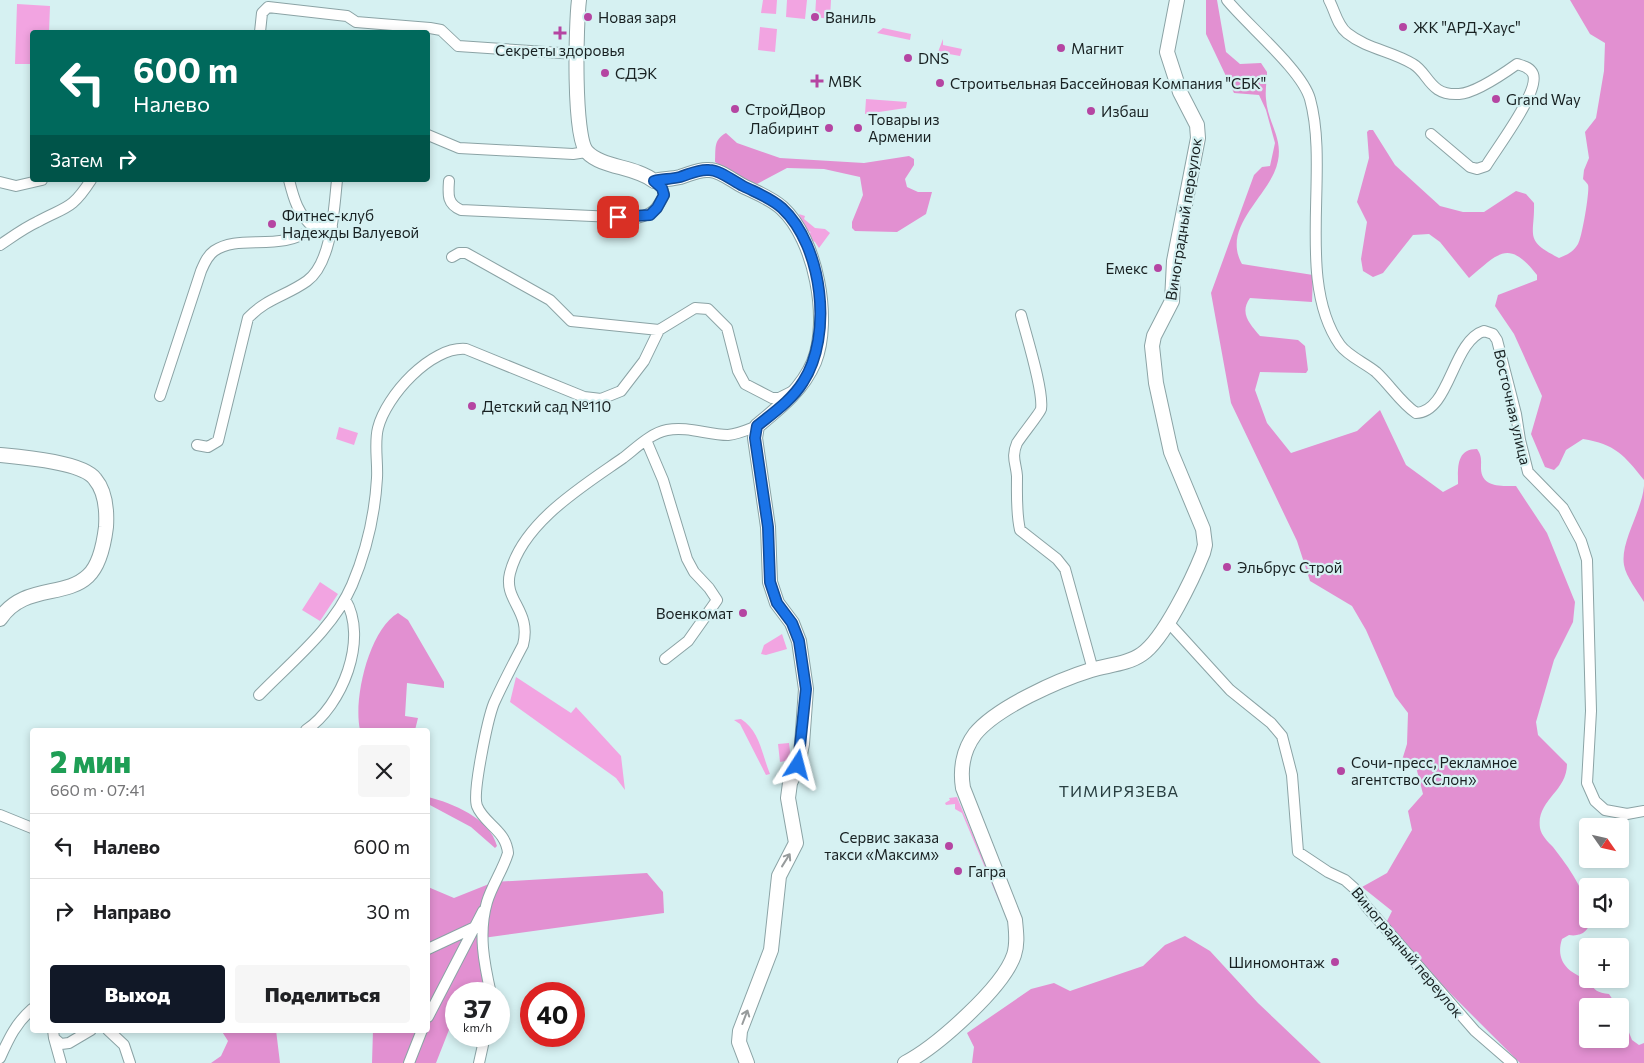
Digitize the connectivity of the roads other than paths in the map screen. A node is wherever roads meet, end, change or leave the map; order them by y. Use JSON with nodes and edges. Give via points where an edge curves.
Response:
{"nodes":[{"id":1,"x":578,"y":0,"type":"edge"},
{"id":2,"x":1177,"y":0,"type":"edge"},
{"id":3,"x":1227,"y":0,"type":"edge"},
{"id":4,"x":1329,"y":0,"type":"edge"},
{"id":5,"x":260,"y":30,"type":"edge"},
{"id":6,"x":576,"y":54,"type":"junction"},
{"id":7,"x":1431,"y":134,"type":"dead end"},
{"id":8,"x":430,"y":136,"type":"edge"},
{"id":9,"x":586,"y":152,"type":"junction"},
{"id":10,"x":449,"y":181,"type":"dead end"},
{"id":11,"x":654,"y":181,"type":"junction"},
{"id":12,"x":0,"y":182,"type":"edge"},
{"id":13,"x":33,"y":182,"type":"edge"},
{"id":14,"x":90,"y":182,"type":"edge"},
{"id":15,"x":290,"y":182,"type":"edge"},
{"id":16,"x":337,"y":182,"type":"edge"},
{"id":17,"x":332,"y":226,"type":"junction"},
{"id":18,"x":314,"y":228,"type":"junction"},
{"id":19,"x":0,"y":245,"type":"edge"},
{"id":20,"x":452,"y":257,"type":"dead end"},
{"id":21,"x":1021,"y":315,"type":"dead end"},
{"id":22,"x":659,"y":330,"type":"junction"},
{"id":23,"x":803,"y":382,"type":"junction"},
{"id":24,"x":160,"y":396,"type":"dead end"},
{"id":25,"x":757,"y":426,"type":"junction"},
{"id":26,"x":646,"y":440,"type":"junction"},
{"id":27,"x":197,"y":445,"type":"dead end"},
{"id":28,"x":0,"y":455,"type":"edge"},
{"id":29,"x":345,"y":599,"type":"junction"},
{"id":30,"x":0,"y":619,"type":"edge"},
{"id":31,"x":1168,"y":622,"type":"junction"},
{"id":32,"x":665,"y":659,"type":"dead end"},
{"id":33,"x":1093,"y":670,"type":"junction"},
{"id":34,"x":259,"y":694,"type":"dead end"},
{"id":35,"x":309,"y":728,"type":"edge"},
{"id":36,"x":1644,"y":811,"type":"edge"},
{"id":37,"x":0,"y":815,"type":"edge"},
{"id":38,"x":30,"y":827,"type":"edge"},
{"id":39,"x":487,"y":904,"type":"junction"},
{"id":40,"x":474,"y":927,"type":"junction"},
{"id":41,"x":430,"y":948,"type":"edge"},
{"id":42,"x":489,"y":982,"type":"edge"},
{"id":43,"x":30,"y":1011,"type":"edge"},
{"id":44,"x":430,"y":1013,"type":"edge"},
{"id":45,"x":86,"y":1033,"type":"edge"},
{"id":46,"x":111,"y":1033,"type":"edge"},
{"id":47,"x":421,"y":1033,"type":"edge"},
{"id":48,"x":54,"y":1034,"type":"edge"},
{"id":49,"x":483,"y":1047,"type":"edge"},
{"id":50,"x":0,"y":1058,"type":"edge"},
{"id":51,"x":61,"y":1063,"type":"edge"},
{"id":52,"x":130,"y":1063,"type":"edge"},
{"id":53,"x":409,"y":1063,"type":"edge"},
{"id":54,"x":479,"y":1063,"type":"edge"},
{"id":55,"x":748,"y":1063,"type":"edge"},
{"id":56,"x":905,"y":1063,"type":"edge"},
{"id":57,"x":1512,"y":1063,"type":"edge"}],
"edges":[{"from":1,"to":6,"type":"street"},
{"from":2,"to":31,"type":"street","name":"Виноградный переулок","via":[[1167,52],[1180,92],[1197,125],[1198,138],[1174,261],[1172,301],[1152,346],[1156,383],[1172,452],[1203,529],[1205,545]]},
{"from":3,"to":36,"type":"street","name":"Восточная улица","via":[[1297,76],[1310,98],[1318,153],[1315,204],[1320,287],[1330,326],[1340,344],[1377,373],[1416,413],[1422,413],[1432,405],[1474,336],[1484,331],[1493,334],[1497,340],[1528,472],[1563,508],[1581,541],[1586,560],[1591,711],[1587,783],[1595,802],[1605,810],[1627,814]]},
{"from":4,"to":7,"type":"street","via":[[1346,33],[1368,46],[1414,64],[1438,89],[1459,94],[1517,64],[1534,75],[1534,84],[1526,102],[1486,166],[1470,168]]},
{"from":5,"to":6,"type":"street","via":[[262,13],[268,7],[347,16],[356,22],[441,30],[458,46]]},
{"from":6,"to":9,"type":"street","via":[[582,140]]},
{"from":8,"to":9,"type":"street","via":[[459,148]]},
{"from":9,"to":11,"type":"street","via":[[642,172]]},
{"from":10,"to":11,"type":"street","via":[[448,199],[453,207],[461,210],[637,218],[650,215],[664,195]]},
{"from":11,"to":23,"type":"street","via":[[697,170],[711,170],[772,200],[794,223],[815,268],[820,297],[818,342],[814,360]]},
{"from":12,"to":13,"type":"street","via":[[16,186]]},
{"from":14,"to":19,"type":"street","via":[[79,198],[66,209],[37,221]]},
{"from":15,"to":18,"type":"street","via":[[297,209]]},
{"from":16,"to":17,"type":"street"},
{"from":17,"to":18,"type":"street"},
{"from":17,"to":27,"type":"street","via":[[320,263],[308,280],[256,309],[248,318],[218,441],[208,447]]},
{"from":18,"to":24,"type":"street","via":[[288,241],[224,246],[212,252],[201,271]]},
{"from":20,"to":22,"type":"street","via":[[466,253],[550,300],[571,321]]},
{"from":21,"to":33,"type":"street","via":[[1041,409],[1023,433],[1013,455],[1017,475],[1016,511],[1020,530],[1065,569]]},
{"from":22,"to":23,"type":"street","via":[[695,308],[708,309],[727,328],[738,371],[745,384],[772,398],[779,398]]},
{"from":22,"to":29,"type":"street","via":[[635,375],[621,391],[601,399],[584,397],[466,349],[448,350],[414,372],[391,401],[377,430],[377,478],[368,531],[360,564]]},
{"from":23,"to":25,"type":"street","via":[[792,396]]},
{"from":25,"to":26,"type":"street","via":[[727,435],[666,430]]},
{"from":55,"to":25,"type":"street","one_way":true,"via":[[738,1042],[740,1031],[771,950],[779,876],[796,843],[788,798],[801,751],[806,689],[799,641],[792,623],[777,603],[770,582],[768,527],[755,438]]},
{"from":26,"to":32,"type":"street","via":[[663,480],[686,558],[717,600],[688,641]]},
{"from":26,"to":39,"type":"street","via":[[548,515],[531,533],[510,571],[512,594],[526,621],[526,633],[494,704],[479,769],[477,808],[502,835],[508,853]]},
{"from":28,"to":30,"type":"street","via":[[82,470],[95,478],[102,490],[106,517],[100,555],[88,577],[78,583],[25,598],[13,604]]},
{"from":29,"to":34,"type":"street","via":[[320,634]]},
{"from":29,"to":35,"type":"street","via":[[354,618],[349,668],[332,705]]},
{"from":31,"to":33,"type":"street","via":[[1150,648],[1141,655]]},
{"from":31,"to":57,"type":"street","name":"Виноградный переулок","via":[[1230,690],[1282,736],[1292,775],[1298,852],[1354,888],[1475,1031]]},
{"from":33,"to":56,"type":"street","via":[[1050,685],[989,721],[974,736],[968,748],[960,773],[963,788],[1015,920],[1015,953],[1002,978],[980,1003]]},
{"from":37,"to":38,"type":"street"},
{"from":39,"to":40,"type":"street"},
{"from":39,"to":42,"type":"street","via":[[482,948]]},
{"from":40,"to":41,"type":"street"},
{"from":40,"to":44,"type":"street"},
{"from":43,"to":50,"type":"street","via":[[6,1041]]},
{"from":45,"to":48,"type":"street","via":[[62,1044]]},
{"from":46,"to":52,"type":"street","via":[[124,1045]]},
{"from":47,"to":53,"type":"street"},
{"from":48,"to":51,"type":"street"},
{"from":49,"to":54,"type":"street"}]}
